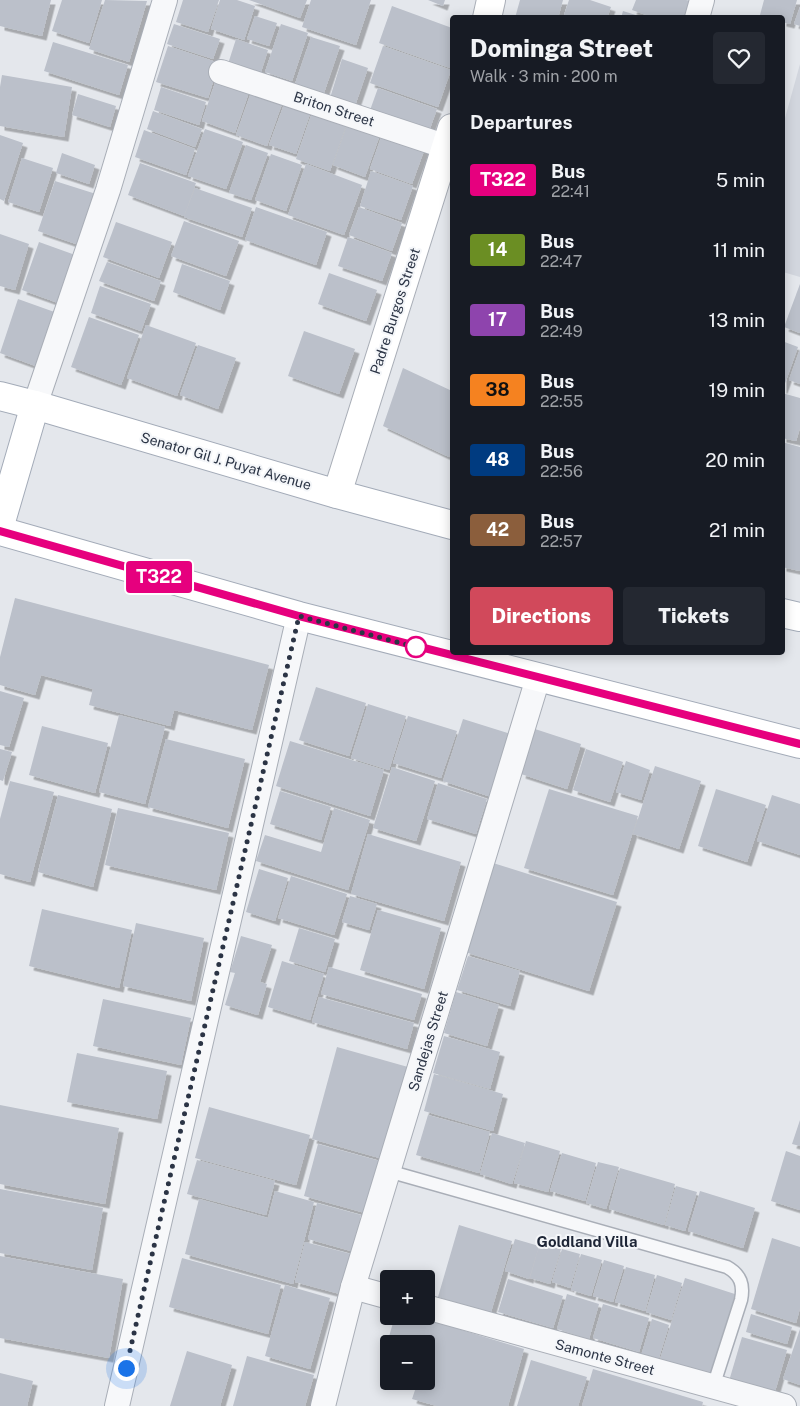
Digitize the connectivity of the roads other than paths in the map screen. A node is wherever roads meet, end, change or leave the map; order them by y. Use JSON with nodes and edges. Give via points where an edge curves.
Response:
{"nodes":[{"id":1,"x":165,"y":0,"type":"edge"},
{"id":2,"x":491,"y":0,"type":"edge"},
{"id":3,"x":702,"y":0,"type":"edge"},
{"id":4,"x":488,"y":15,"type":"edge"},
{"id":5,"x":698,"y":15,"type":"edge"},
{"id":6,"x":222,"y":72,"type":"dead end"},
{"id":7,"x":450,"y":138,"type":"edge"},
{"id":8,"x":0,"y":396,"type":"edge"},
{"id":9,"x":35,"y":405,"type":"junction"},
{"id":10,"x":337,"y":494,"type":"junction"},
{"id":11,"x":450,"y":524,"type":"edge"},
{"id":12,"x":0,"y":526,"type":"edge"},
{"id":13,"x":0,"y":531,"type":"edge"},
{"id":14,"x":785,"y":614,"type":"edge"},
{"id":15,"x":299,"y":616,"type":"junction"},
{"id":16,"x":800,"y":618,"type":"edge"},
{"id":17,"x":538,"y":678,"type":"junction"},
{"id":18,"x":800,"y":744,"type":"edge"},
{"id":19,"x":388,"y":1171,"type":"junction"},
{"id":20,"x":353,"y":1287,"type":"junction"},
{"id":21,"x":380,"y":1294,"type":"edge"},
{"id":22,"x":435,"y":1310,"type":"edge"},
{"id":23,"x":713,"y":1387,"type":"junction"},
{"id":24,"x":117,"y":1406,"type":"edge"},
{"id":25,"x":323,"y":1406,"type":"edge"},
{"id":26,"x":784,"y":1406,"type":"edge"}],
"edges":[{"from":1,"to":9,"type":"street","via":[[108,190]]},
{"from":2,"to":4,"type":"main road"},
{"from":3,"to":5,"type":"street"},
{"from":6,"to":7,"type":"street","name":"Briton Street"},
{"from":7,"to":10,"type":"main road","name":"Padre Burgos Street"},
{"from":8,"to":9,"type":"main road","name":"Senator Gil J. Puyat Avenue"},
{"from":9,"to":10,"type":"main road","name":"Senator Gil J. Puyat Avenue"},
{"from":9,"to":12,"type":"main road"},
{"from":10,"to":11,"type":"main road","name":"Senator Gil J. Puyat Avenue"},
{"from":13,"to":15,"type":"main road"},
{"from":14,"to":16,"type":"main road"},
{"from":15,"to":17,"type":"main road"},
{"from":15,"to":24,"type":"street"},
{"from":17,"to":18,"type":"main road"},
{"from":17,"to":19,"type":"street","name":"Sandejas Street"},
{"from":19,"to":20,"type":"street","name":"Sandejas Street"},
{"from":19,"to":23,"type":"lane","via":[[733,1270],[743,1290]]},
{"from":20,"to":21,"type":"street"},
{"from":20,"to":25,"type":"street","name":"Sandejas Street"},
{"from":22,"to":23,"type":"street","name":"Samonte Street"},
{"from":23,"to":26,"type":"street","name":"Samonte Street"}]}
